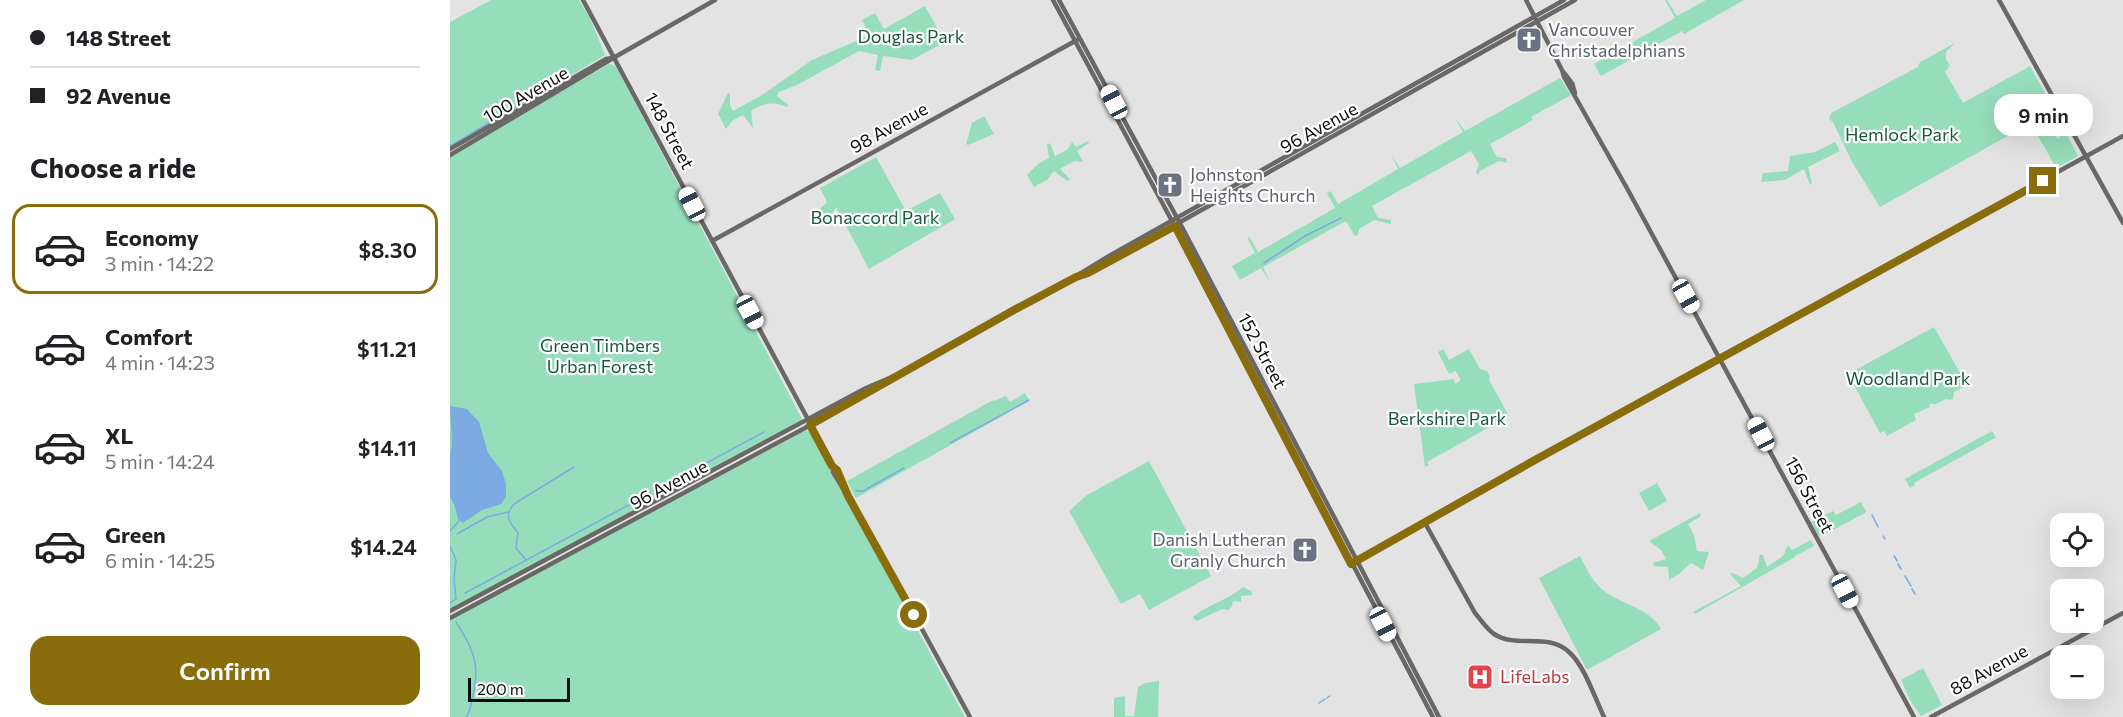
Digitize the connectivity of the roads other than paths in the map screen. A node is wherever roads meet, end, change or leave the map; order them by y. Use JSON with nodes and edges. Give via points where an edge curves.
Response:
{"nodes":[{"id":1,"x":583,"y":0,"type":"edge"},
{"id":2,"x":715,"y":0,"type":"edge"},
{"id":3,"x":1053,"y":0,"type":"edge"},
{"id":4,"x":1059,"y":0,"type":"edge"},
{"id":5,"x":1526,"y":0,"type":"edge"},
{"id":6,"x":1564,"y":0,"type":"edge"},
{"id":7,"x":1575,"y":0,"type":"edge"},
{"id":8,"x":1999,"y":0,"type":"edge"},
{"id":9,"x":1536,"y":19,"type":"junction"},
{"id":10,"x":1077,"y":40,"type":"junction"},
{"id":11,"x":615,"y":57,"type":"junction"},
{"id":12,"x":1442,"y":69,"type":"junction"},
{"id":13,"x":1439,"y":76,"type":"junction"},
{"id":14,"x":2123,"y":136,"type":"edge"},
{"id":15,"x":450,"y":149,"type":"edge"},
{"id":16,"x":450,"y":155,"type":"edge"},
{"id":17,"x":2086,"y":157,"type":"junction"},
{"id":18,"x":1270,"y":165,"type":"junction"},
{"id":19,"x":1267,"y":173,"type":"junction"},
{"id":20,"x":1176,"y":222,"type":"junction"},
{"id":21,"x":2123,"y":223,"type":"edge"},
{"id":22,"x":712,"y":241,"type":"junction"},
{"id":23,"x":1204,"y":282,"type":"junction"},
{"id":24,"x":1211,"y":283,"type":"junction"},
{"id":25,"x":1720,"y":358,"type":"junction"},
{"id":26,"x":809,"y":422,"type":"junction"},
{"id":27,"x":1425,"y":522,"type":"junction"},
{"id":28,"x":1357,"y":561,"type":"junction"},
{"id":29,"x":1351,"y":564,"type":"junction"},
{"id":30,"x":450,"y":611,"type":"edge"},
{"id":31,"x":2123,"y":613,"type":"edge"},
{"id":32,"x":450,"y":618,"type":"edge"},
{"id":33,"x":1428,"y":703,"type":"junction"},
{"id":34,"x":969,"y":717,"type":"edge"},
{"id":35,"x":1432,"y":717,"type":"edge"},
{"id":36,"x":1439,"y":717,"type":"edge"},
{"id":37,"x":1604,"y":717,"type":"edge"},
{"id":38,"x":1914,"y":717,"type":"edge"},
{"id":39,"x":1932,"y":717,"type":"edge"}],
"edges":[{"from":1,"to":11,"type":"main road","name":"148 Street"},
{"from":2,"to":11,"type":"main road","name":"100 Avenue"},
{"from":3,"to":10,"type":"main road","name":"152 Street"},
{"from":4,"to":10,"type":"main road","name":"152 Street"},
{"from":5,"to":9,"type":"main road","name":"156 Street"},
{"from":6,"to":9,"type":"main road","name":"96 Avenue"},
{"from":7,"to":9,"type":"main road","name":"96 Avenue"},
{"from":8,"to":17,"type":"main road"},
{"from":9,"to":12,"type":"main road","name":"96 Avenue"},
{"from":9,"to":13,"type":"main road","name":"96 Avenue"},
{"from":9,"to":25,"type":"main road","name":"156 Street","via":[[1564,77]]},
{"from":10,"to":20,"type":"main road","name":"152 Street"},
{"from":10,"to":22,"type":"main road","name":"98 Avenue"},
{"from":11,"to":15,"type":"main road","name":"100 Avenue"},
{"from":11,"to":16,"type":"main road","name":"100 Avenue"},
{"from":11,"to":22,"type":"main road","name":"148 Street"},
{"from":12,"to":13,"type":"main road"},
{"from":12,"to":18,"type":"main road","name":"96 Avenue"},
{"from":13,"to":19,"type":"main road","name":"96 Avenue"},
{"from":14,"to":17,"type":"main road"},
{"from":17,"to":21,"type":"main road"},
{"from":17,"to":25,"type":"main road"},
{"from":18,"to":19,"type":"main road"},
{"from":18,"to":20,"type":"main road","name":"96 Avenue"},
{"from":19,"to":20,"type":"main road","name":"96 Avenue"},
{"from":20,"to":23,"type":"main road","name":"152 Street"},
{"from":20,"to":24,"type":"main road","name":"152 Street"},
{"from":20,"to":26,"type":"main road","name":"96 Avenue"},
{"from":22,"to":26,"type":"main road","name":"148 Street"},
{"from":23,"to":24,"type":"main road"},
{"from":23,"to":29,"type":"main road","name":"152 Street"},
{"from":24,"to":28,"type":"main road","name":"152 Street"},
{"from":25,"to":27,"type":"main road"},
{"from":25,"to":38,"type":"main road","name":"156 Street"},
{"from":26,"to":30,"type":"main road","name":"96 Avenue"},
{"from":26,"to":32,"type":"main road","name":"96 Avenue"},
{"from":26,"to":34,"type":"main road","name":"148 Street","via":[[844,493]]},
{"from":27,"to":28,"type":"main road"},
{"from":27,"to":37,"type":"main road","via":[[1485,626],[1506,639],[1543,640],[1566,649],[1579,664]]},
{"from":28,"to":29,"type":"main road"},
{"from":28,"to":33,"type":"main road","name":"152 Street"},
{"from":29,"to":33,"type":"main road","name":"152 Street"},
{"from":31,"to":39,"type":"main road","name":"88 Avenue"},
{"from":33,"to":35,"type":"main road","name":"152 Street"},
{"from":33,"to":36,"type":"main road","name":"152 Street"}]}
